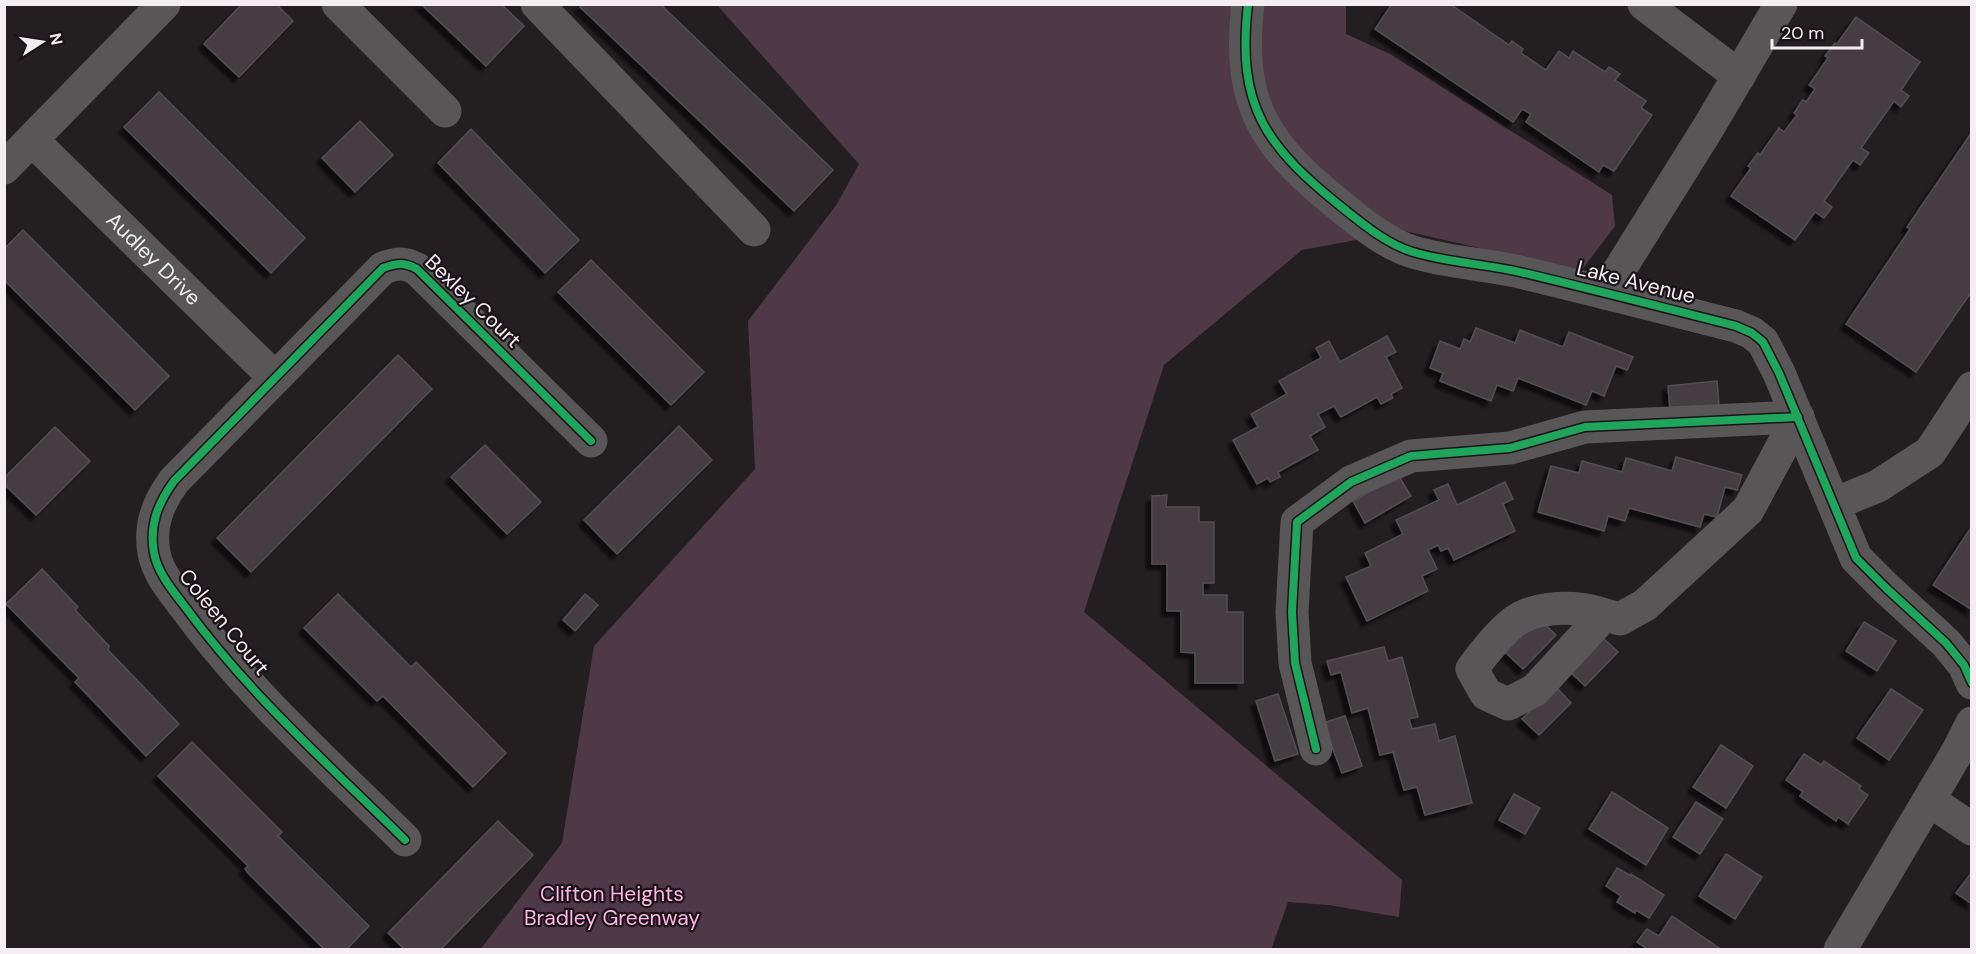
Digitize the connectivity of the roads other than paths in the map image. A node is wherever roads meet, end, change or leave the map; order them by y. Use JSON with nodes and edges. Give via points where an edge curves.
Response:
{"nodes":[{"id":1,"x":164,"y":4,"type":"edge"},
{"id":2,"x":338,"y":4,"type":"edge"},
{"id":3,"x":537,"y":4,"type":"edge"},
{"id":4,"x":1248,"y":4,"type":"edge"},
{"id":5,"x":1644,"y":4,"type":"edge"},
{"id":6,"x":1781,"y":4,"type":"edge"},
{"id":7,"x":1739,"y":76,"type":"junction"},
{"id":8,"x":445,"y":111,"type":"dead end"},
{"id":9,"x":32,"y":140,"type":"junction"},
{"id":10,"x":4,"y":168,"type":"edge"},
{"id":11,"x":754,"y":230,"type":"dead end"},
{"id":12,"x":1605,"y":293,"type":"junction"},
{"id":13,"x":274,"y":377,"type":"junction"},
{"id":14,"x":1971,"y":388,"type":"edge"},
{"id":15,"x":1798,"y":417,"type":"junction"},
{"id":16,"x":591,"y":441,"type":"dead end"},
{"id":17,"x":1834,"y":504,"type":"junction"},
{"id":18,"x":1604,"y":615,"type":"dead end"},
{"id":19,"x":1971,"y":683,"type":"edge"},
{"id":20,"x":1967,"y":741,"type":"edge"},
{"id":21,"x":1316,"y":749,"type":"dead end"},
{"id":22,"x":1929,"y":801,"type":"junction"},
{"id":23,"x":1971,"y":829,"type":"edge"},
{"id":24,"x":405,"y":840,"type":"dead end"},
{"id":25,"x":1840,"y":950,"type":"edge"}],
"edges":[{"from":1,"to":9,"type":"street"},
{"from":2,"to":8,"type":"street"},
{"from":3,"to":11,"type":"street"},
{"from":4,"to":12,"type":"street","name":"Lake Avenue","via":[[1245,60],[1258,116],[1281,152],[1322,192],[1378,234],[1410,252],[1500,267]]},
{"from":5,"to":7,"type":"street"},
{"from":6,"to":7,"type":"street"},
{"from":7,"to":12,"type":"street"},
{"from":9,"to":10,"type":"street"},
{"from":9,"to":13,"type":"street","name":"Audley Drive"},
{"from":12,"to":15,"type":"street","name":"Lake Avenue","via":[[1752,333],[1763,342]]},
{"from":13,"to":16,"type":"street","name":"Bexley Court","via":[[383,267],[407,264],[417,269]]},
{"from":13,"to":24,"type":"street","name":"Coleen Court","via":[[160,500],[153,526],[154,554],[165,580],[230,664]]},
{"from":14,"to":17,"type":"street","via":[[1930,452],[1878,486]]},
{"from":15,"to":17,"type":"street","name":"Lake Avenue"},
{"from":15,"to":18,"type":"street","via":[[1748,510],[1645,605],[1620,619]]},
{"from":15,"to":21,"type":"street","via":[[1586,427],[1510,447],[1411,456],[1351,482],[1297,522],[1292,612],[1295,663]]},
{"from":17,"to":19,"type":"street","name":"Lake Avenue","via":[[1856,558],[1946,643],[1964,665]]},
{"from":20,"to":22,"type":"street"},
{"from":22,"to":23,"type":"street"},
{"from":22,"to":25,"type":"street"}]}
